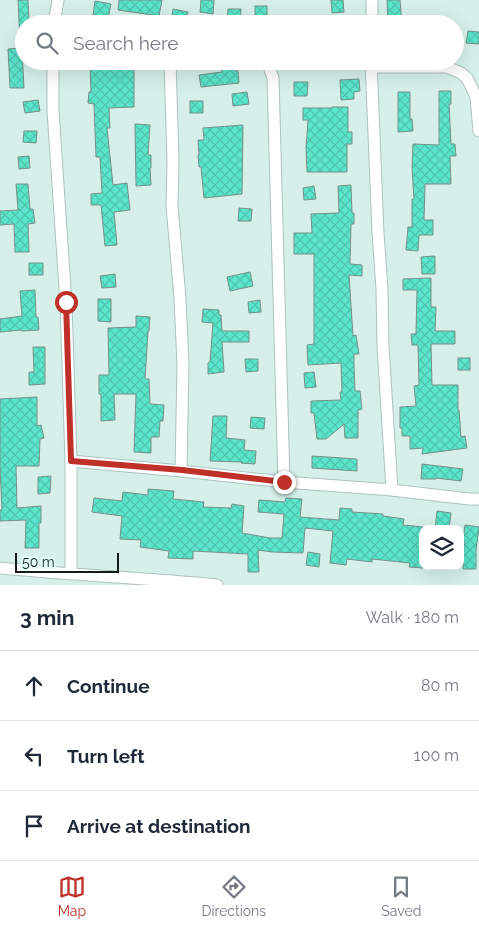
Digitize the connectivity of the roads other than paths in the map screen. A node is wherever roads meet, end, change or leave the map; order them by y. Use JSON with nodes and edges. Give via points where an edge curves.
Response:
{"nodes":[{"id":1,"x":58,"y":0,"type":"edge"},
{"id":2,"x":372,"y":0,"type":"edge"},
{"id":3,"x":56,"y":15,"type":"edge"},
{"id":4,"x":372,"y":15,"type":"edge"},
{"id":5,"x":53,"y":70,"type":"edge"},
{"id":6,"x":170,"y":70,"type":"edge"},
{"id":7,"x":269,"y":70,"type":"edge"},
{"id":8,"x":371,"y":70,"type":"edge"},
{"id":9,"x":456,"y":70,"type":"edge"},
{"id":10,"x":479,"y":131,"type":"edge"},
{"id":11,"x":71,"y":461,"type":"junction"},
{"id":12,"x":182,"y":470,"type":"junction"},
{"id":13,"x":284,"y":482,"type":"junction"},
{"id":14,"x":392,"y":490,"type":"junction"},
{"id":15,"x":479,"y":499,"type":"edge"},
{"id":16,"x":0,"y":568,"type":"edge"},
{"id":17,"x":70,"y":574,"type":"junction"},
{"id":18,"x":175,"y":583,"type":"edge"},
{"id":19,"x":216,"y":585,"type":"edge"}],
"edges":[{"from":1,"to":3,"type":"street"},
{"from":2,"to":4,"type":"street"},
{"from":5,"to":11,"type":"street"},
{"from":6,"to":12,"type":"street","via":[[172,206],[183,365]]},
{"from":7,"to":13,"type":"street","via":[[272,78]]},
{"from":8,"to":14,"type":"street"},
{"from":9,"to":10,"type":"street","via":[[467,78],[476,97]]},
{"from":11,"to":12,"type":"street"},
{"from":11,"to":17,"type":"street"},
{"from":12,"to":13,"type":"street"},
{"from":13,"to":14,"type":"street"},
{"from":14,"to":15,"type":"street"},
{"from":16,"to":17,"type":"street"},
{"from":17,"to":18,"type":"street"},
{"from":18,"to":19,"type":"street"}]}
